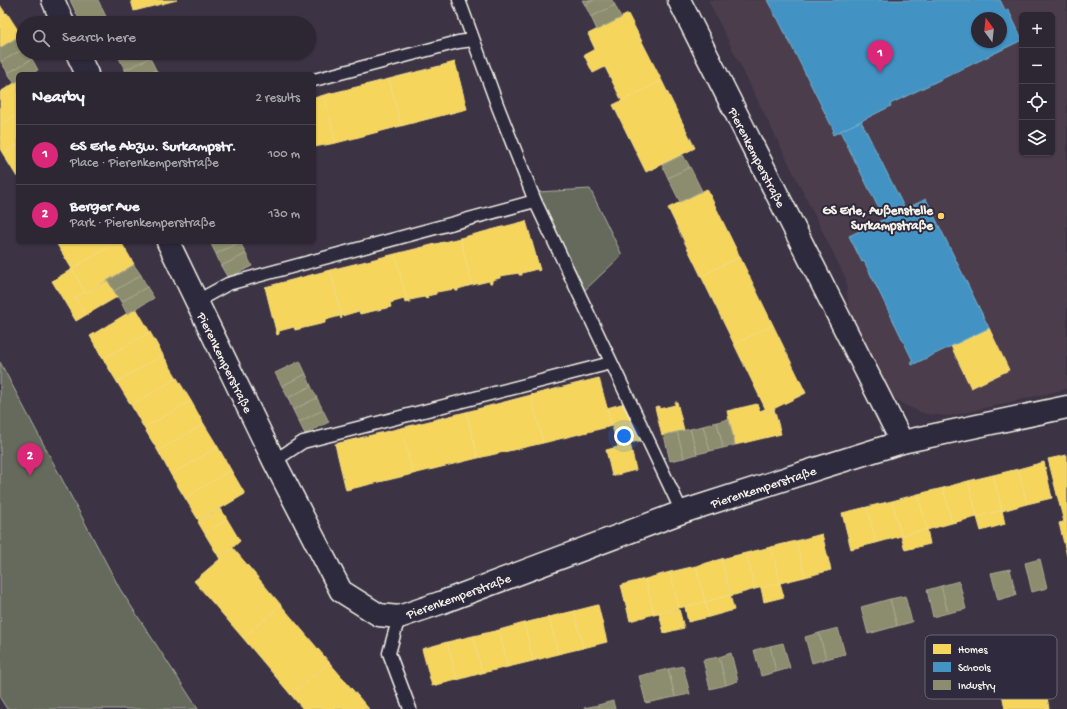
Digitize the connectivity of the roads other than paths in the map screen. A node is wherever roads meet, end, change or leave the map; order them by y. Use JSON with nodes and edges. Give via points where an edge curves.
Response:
{"nodes":[{"id":1,"x":52,"y":0,"type":"edge"},
{"id":2,"x":458,"y":0,"type":"edge"},
{"id":3,"x":679,"y":0,"type":"edge"},
{"id":4,"x":60,"y":16,"type":"edge"},
{"id":5,"x":473,"y":40,"type":"junction"},
{"id":6,"x":80,"y":60,"type":"edge"},
{"id":7,"x":86,"y":72,"type":"edge"},
{"id":8,"x":316,"y":79,"type":"edge"},
{"id":9,"x":535,"y":201,"type":"junction"},
{"id":10,"x":169,"y":244,"type":"edge"},
{"id":11,"x":197,"y":300,"type":"junction"},
{"id":12,"x":611,"y":363,"type":"junction"},
{"id":13,"x":1067,"y":407,"type":"edge"},
{"id":14,"x":902,"y":442,"type":"junction"},
{"id":15,"x":274,"y":462,"type":"junction"},
{"id":16,"x":682,"y":512,"type":"junction"},
{"id":17,"x":399,"y":617,"type":"junction"},
{"id":18,"x":410,"y":709,"type":"edge"}],
"edges":[{"from":1,"to":4,"type":"street"},
{"from":2,"to":5,"type":"lane"},
{"from":3,"to":14,"type":"street","name":"Pierenkemperstraße"},
{"from":5,"to":8,"type":"lane"},
{"from":5,"to":9,"type":"lane"},
{"from":6,"to":7,"type":"street"},
{"from":9,"to":11,"type":"lane","via":[[228,284]]},
{"from":9,"to":12,"type":"lane"},
{"from":10,"to":11,"type":"street","name":"Pierenkemperstraße"},
{"from":11,"to":15,"type":"street","name":"Pierenkemperstraße"},
{"from":12,"to":15,"type":"lane","via":[[303,442]]},
{"from":12,"to":16,"type":"lane"},
{"from":13,"to":14,"type":"street","name":"Pierenkemperstraße"},
{"from":14,"to":16,"type":"street","name":"Pierenkemperstraße"},
{"from":15,"to":17,"type":"street","name":"Pierenkemperstraße","via":[[341,591],[379,614]]},
{"from":16,"to":17,"type":"street","name":"Pierenkemperstraße"},
{"from":17,"to":18,"type":"lane","via":[[389,653]]}]}
